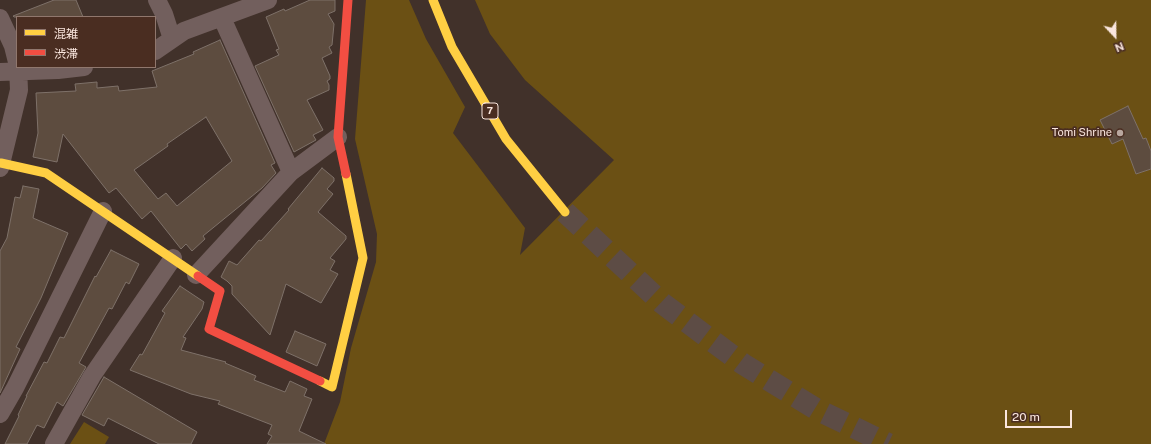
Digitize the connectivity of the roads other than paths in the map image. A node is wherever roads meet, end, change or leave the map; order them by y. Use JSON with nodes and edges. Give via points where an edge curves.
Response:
{"nodes":[{"id":1,"x":157,"y":0,"type":"edge"},
{"id":2,"x":268,"y":0,"type":"edge"},
{"id":3,"x":348,"y":0,"type":"edge"},
{"id":4,"x":433,"y":0,"type":"edge"},
{"id":5,"x":0,"y":18,"type":"edge"},
{"id":6,"x":222,"y":18,"type":"junction"},
{"id":7,"x":172,"y":39,"type":"junction"},
{"id":8,"x":156,"y":50,"type":"edge"},
{"id":9,"x":16,"y":59,"type":"edge"},
{"id":10,"x":16,"y":68,"type":"edge"},
{"id":11,"x":18,"y":68,"type":"edge"},
{"id":12,"x":31,"y":68,"type":"edge"},
{"id":13,"x":75,"y":68,"type":"edge"},
{"id":14,"x":0,"y":72,"type":"edge"},
{"id":15,"x":338,"y":137,"type":"junction"},
{"id":16,"x":1,"y":166,"type":"edge"},
{"id":17,"x":291,"y":172,"type":"junction"},
{"id":18,"x":103,"y":211,"type":"junction"},
{"id":19,"x":565,"y":212,"type":"tunnel mouth"},
{"id":20,"x":172,"y":258,"type":"junction"},
{"id":21,"x":196,"y":275,"type":"junction"},
{"id":22,"x":0,"y":414,"type":"edge"},
{"id":23,"x":54,"y":444,"type":"edge"}],
"edges":[{"from":1,"to":7,"type":"street"},
{"from":2,"to":6,"type":"street"},
{"from":3,"to":15,"type":"street"},
{"from":4,"to":19,"type":"street","number":"7","via":[[452,47],[506,139]]},
{"from":5,"to":9,"type":"street"},
{"from":6,"to":7,"type":"street"},
{"from":6,"to":17,"type":"street"},
{"from":7,"to":8,"type":"street"},
{"from":10,"to":14,"type":"street"},
{"from":11,"to":16,"type":"street","via":[[19,90]]},
{"from":12,"to":13,"type":"street"},
{"from":15,"to":17,"type":"street"},
{"from":15,"to":21,"type":"street","via":[[363,258],[332,387],[209,329],[220,291]]},
{"from":16,"to":18,"type":"street","via":[[46,173]]},
{"from":17,"to":21,"type":"street"},
{"from":18,"to":20,"type":"street"},
{"from":18,"to":22,"type":"street"},
{"from":20,"to":21,"type":"street"},
{"from":20,"to":23,"type":"street","via":[[92,376]]}]}
